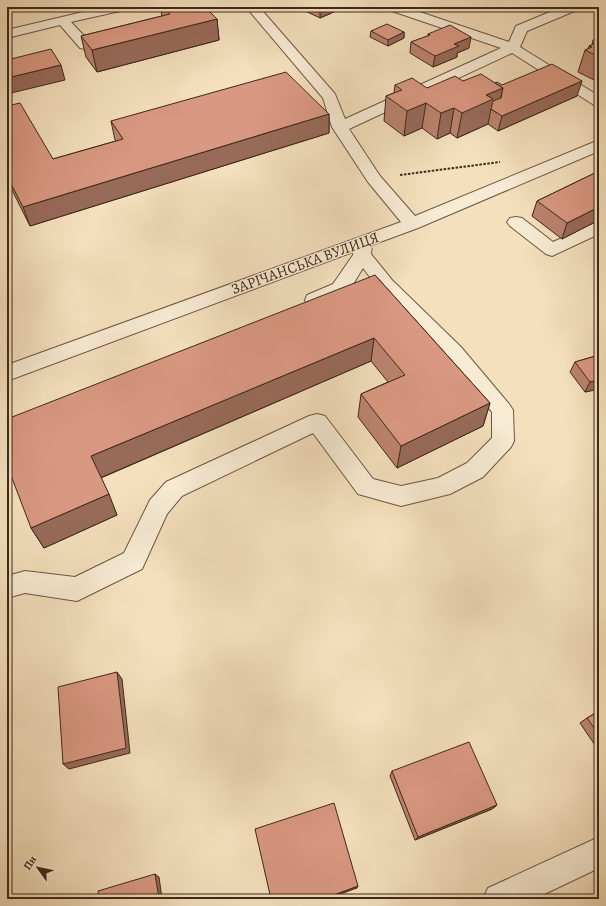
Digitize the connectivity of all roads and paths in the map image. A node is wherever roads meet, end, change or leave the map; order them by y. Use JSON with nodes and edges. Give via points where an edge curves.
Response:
{"nodes":[{"id":1,"x":252,"y":7,"type":"edge"},
{"id":2,"x":393,"y":7,"type":"edge"},
{"id":3,"x":573,"y":7,"type":"edge"},
{"id":4,"x":116,"y":8,"type":"edge"},
{"id":5,"x":63,"y":20,"type":"junction"},
{"id":6,"x":7,"y":34,"type":"edge"},
{"id":7,"x":126,"y":35,"type":"edge"},
{"id":8,"x":513,"y":48,"type":"junction"},
{"id":9,"x":599,"y":102,"type":"edge"},
{"id":10,"x":340,"y":127,"type":"junction"},
{"id":11,"x":599,"y":145,"type":"edge"},
{"id":12,"x":507,"y":161,"type":"dead end"},
{"id":13,"x":374,"y":179,"type":"junction"},
{"id":14,"x":516,"y":222,"type":"dead end"},
{"id":15,"x":412,"y":224,"type":"junction"},
{"id":16,"x":599,"y":227,"type":"edge"},
{"id":17,"x":363,"y":248,"type":"junction"},
{"id":18,"x":298,"y":307,"type":"edge"},
{"id":19,"x":7,"y":372,"type":"edge"},
{"id":20,"x":7,"y":587,"type":"edge"},
{"id":21,"x":599,"y":852,"type":"edge"},
{"id":22,"x":499,"y":899,"type":"edge"}],
"edges":[{"from":1,"to":10,"type":"street","via":[[330,97]]},
{"from":2,"to":8,"type":"street"},
{"from":3,"to":8,"type":"street","via":[[521,29]]},
{"from":4,"to":5,"type":"street"},
{"from":5,"to":6,"type":"street"},
{"from":5,"to":7,"type":"street","via":[[85,44]]},
{"from":8,"to":9,"type":"street"},
{"from":8,"to":10,"type":"street"},
{"from":10,"to":13,"type":"street"},
{"from":11,"to":15,"type":"street","name":"ЗАРІЧАНСЬКА ВУЛИЦЯ"},
{"from":12,"to":13,"type":"path"},
{"from":13,"to":15,"type":"street"},
{"from":14,"to":16,"type":"street","via":[[552,250]]},
{"from":15,"to":17,"type":"street","name":"ЗАРІЧАНСЬКА ВУЛИЦЯ"},
{"from":17,"to":18,"type":"street","via":[[340,289]]},
{"from":17,"to":19,"type":"street","name":"ЗАРІЧАНСЬКА ВУЛИЦЯ"},
{"from":17,"to":20,"type":"street","via":[[385,284],[454,352],[502,410],[503,442],[475,470],[442,486],[401,496],[366,487],[317,422],[174,489],[158,507],[133,561],[77,589],[25,582]]},
{"from":21,"to":22,"type":"street"}]}
